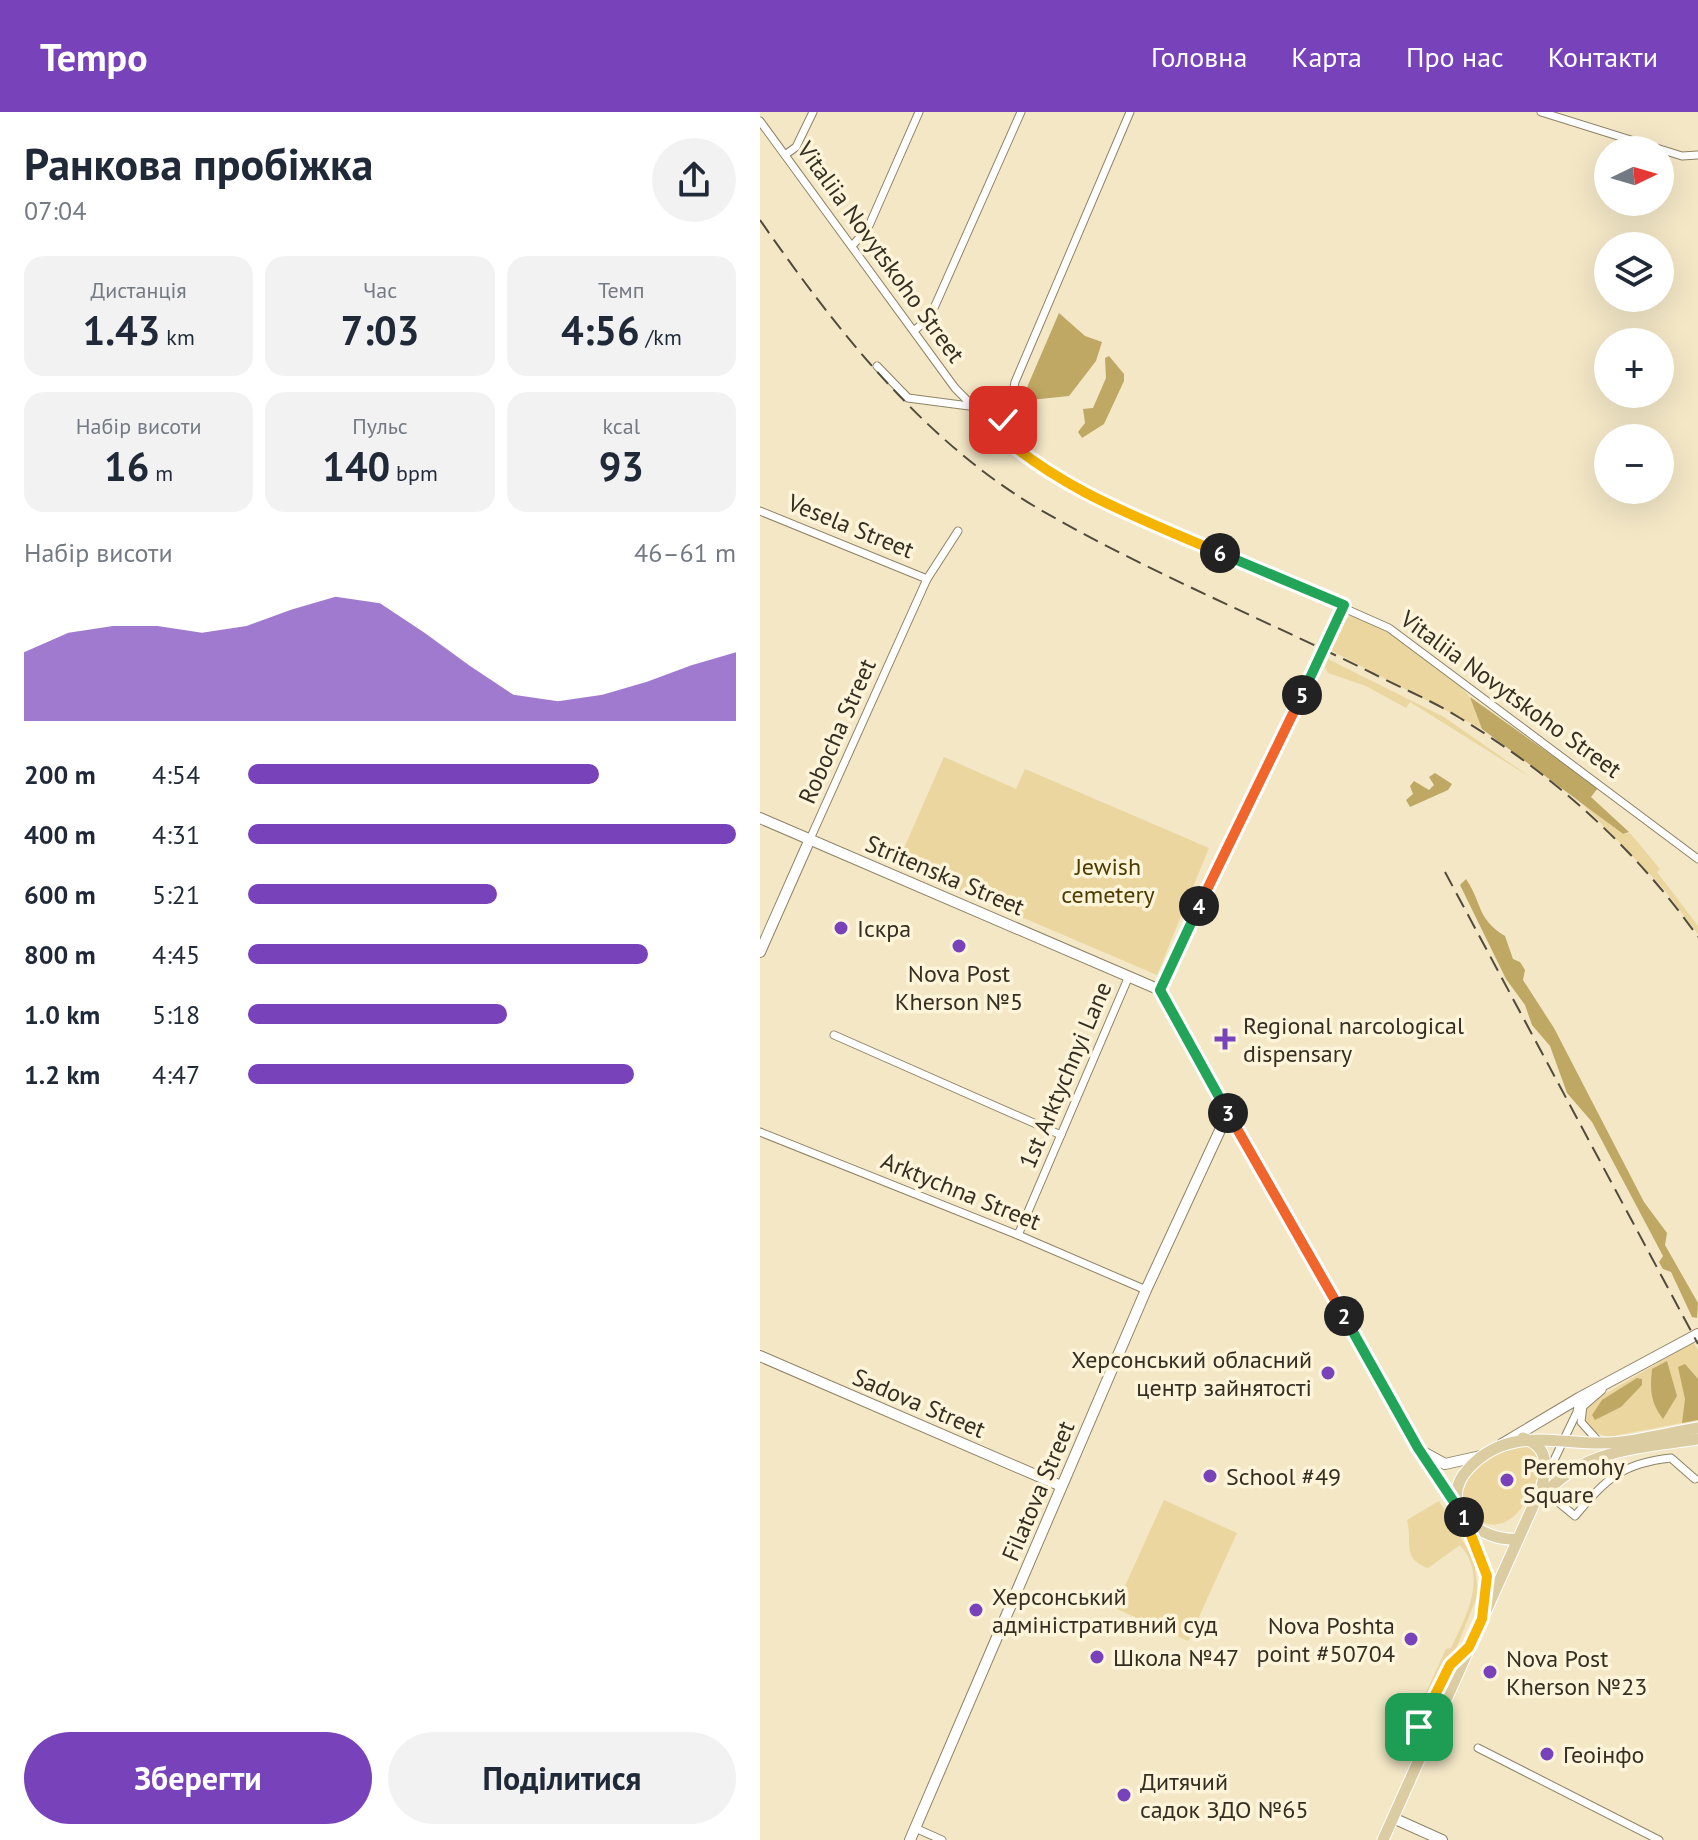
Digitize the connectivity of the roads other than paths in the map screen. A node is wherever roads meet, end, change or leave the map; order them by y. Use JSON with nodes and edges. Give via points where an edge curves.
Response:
{"nodes":[{"id":1,"x":813,"y":112,"type":"edge"},
{"id":2,"x":919,"y":112,"type":"edge"},
{"id":3,"x":1021,"y":112,"type":"edge"},
{"id":4,"x":1130,"y":112,"type":"edge"},
{"id":5,"x":1541,"y":112,"type":"edge"},
{"id":6,"x":760,"y":121,"type":"edge"},
{"id":7,"x":785,"y":155,"type":"junction"},
{"id":8,"x":1698,"y":155,"type":"edge"},
{"id":9,"x":852,"y":246,"type":"junction"},
{"id":10,"x":915,"y":330,"type":"junction"},
{"id":11,"x":877,"y":366,"type":"dead end"},
{"id":12,"x":969,"y":406,"type":"junction"},
{"id":13,"x":995,"y":430,"type":"junction"},
{"id":14,"x":760,"y":511,"type":"edge"},
{"id":15,"x":958,"y":531,"type":"dead end"},
{"id":16,"x":927,"y":579,"type":"junction"},
{"id":17,"x":1344,"y":605,"type":"junction"},
{"id":18,"x":760,"y":818,"type":"edge"},
{"id":19,"x":810,"y":839,"type":"junction"},
{"id":20,"x":1698,"y":859,"type":"edge"},
{"id":21,"x":760,"y":952,"type":"edge"},
{"id":22,"x":1129,"y":976,"type":"junction"},
{"id":23,"x":1160,"y":990,"type":"junction"},
{"id":24,"x":834,"y":1035,"type":"dead end"},
{"id":25,"x":1233,"y":1121,"type":"junction"},
{"id":26,"x":760,"y":1132,"type":"edge"},
{"id":27,"x":1061,"y":1135,"type":"junction"},
{"id":28,"x":1018,"y":1235,"type":"junction"},
{"id":29,"x":1146,"y":1290,"type":"junction"},
{"id":30,"x":1698,"y":1334,"type":"edge"},
{"id":31,"x":760,"y":1356,"type":"edge"},
{"id":32,"x":1581,"y":1401,"type":"junction"},
{"id":33,"x":1698,"y":1428,"type":"edge"},
{"id":34,"x":1523,"y":1438,"type":"junction"},
{"id":35,"x":1698,"y":1439,"type":"edge"},
{"id":36,"x":1563,"y":1440,"type":"junction"},
{"id":37,"x":1601,"y":1443,"type":"junction"},
{"id":38,"x":1501,"y":1445,"type":"junction"},
{"id":39,"x":1418,"y":1448,"type":"junction"},
{"id":40,"x":1481,"y":1456,"type":"junction"},
{"id":41,"x":1695,"y":1479,"type":"dead end"},
{"id":42,"x":1061,"y":1486,"type":"junction"},
{"id":43,"x":1544,"y":1489,"type":"junction"},
{"id":44,"x":1458,"y":1509,"type":"junction"},
{"id":45,"x":1469,"y":1524,"type":"junction"},
{"id":46,"x":1518,"y":1539,"type":"junction"},
{"id":47,"x":1482,"y":1619,"type":"junction"},
{"id":48,"x":1469,"y":1647,"type":"junction"},
{"id":49,"x":1412,"y":1729,"type":"dead end"},
{"id":50,"x":1478,"y":1748,"type":"dead end"},
{"id":51,"x":1393,"y":1818,"type":"junction"},
{"id":52,"x":915,"y":1828,"type":"junction"},
{"id":53,"x":910,"y":1840,"type":"edge"},
{"id":54,"x":942,"y":1840,"type":"edge"},
{"id":55,"x":1383,"y":1840,"type":"edge"},
{"id":56,"x":1442,"y":1840,"type":"edge"},
{"id":57,"x":1659,"y":1840,"type":"edge"}],
"edges":[{"from":1,"to":7,"type":"street","via":[[796,147]]},
{"from":2,"to":9,"type":"street","via":[[868,228]]},
{"from":3,"to":10,"type":"street","via":[[930,317]]},
{"from":4,"to":13,"type":"street","via":[[1015,382],[1009,413]]},
{"from":5,"to":8,"type":"street","via":[[1682,156]]},
{"from":6,"to":7,"type":"street","name":"Vitaliia Novytskoho Street"},
{"from":7,"to":9,"type":"street","name":"Vitaliia Novytskoho Street"},
{"from":9,"to":10,"type":"street","name":"Vitaliia Novytskoho Street"},
{"from":10,"to":12,"type":"street","name":"Vitaliia Novytskoho Street"},
{"from":11,"to":12,"type":"street","via":[[908,398]]},
{"from":12,"to":13,"type":"street","name":"Vitaliia Novytskoho Street"},
{"from":13,"to":17,"type":"street","name":"Vitaliia Novytskoho Street","via":[[1045,470],[1129,513]]},
{"from":14,"to":16,"type":"street","name":"Vesela Street"},
{"from":15,"to":16,"type":"street","name":"Robocha Street"},
{"from":16,"to":19,"type":"street","name":"Robocha Street"},
{"from":17,"to":20,"type":"street","name":"Vitaliia Novytskoho Street","via":[[1421,649]]},
{"from":17,"to":23,"type":"street"},
{"from":18,"to":19,"type":"street","name":"Stritenska Street"},
{"from":19,"to":21,"type":"street","name":"Robocha Street"},
{"from":19,"to":22,"type":"street","name":"Stritenska Street"},
{"from":22,"to":23,"type":"street","name":"Stritenska Street"},
{"from":22,"to":27,"type":"street","name":"1st Arktychnyi Lane"},
{"from":23,"to":25,"type":"street"},
{"from":24,"to":27,"type":"street"},
{"from":25,"to":29,"type":"street","name":"Filatova Street","via":[[1221,1128]]},
{"from":25,"to":39,"type":"street"},
{"from":26,"to":28,"type":"street","name":"Arktychna Street"},
{"from":27,"to":28,"type":"street","name":"1st Arktychnyi Lane"},
{"from":28,"to":29,"type":"street","name":"Arktychna Street"},
{"from":29,"to":42,"type":"street","name":"Filatova Street"},
{"from":30,"to":32,"type":"street"},
{"from":31,"to":42,"type":"street","name":"Sadova Street"},
{"from":32,"to":36,"type":"street"},
{"from":32,"to":37,"type":"street","via":[[1581,1422]]},
{"from":32,"to":38,"type":"street"},
{"from":33,"to":37,"type":"main road"},
{"from":34,"to":36,"type":"main road"},
{"from":34,"to":38,"type":"main road"},
{"from":34,"to":43,"type":"main road","via":[[1544,1455]]},
{"from":35,"to":43,"type":"main road","via":[[1595,1457]]},
{"from":36,"to":37,"type":"main road"},
{"from":36,"to":43,"type":"street"},
{"from":38,"to":40,"type":"main road"},
{"from":39,"to":40,"type":"street","via":[[1445,1464]]},
{"from":39,"to":44,"type":"street"},
{"from":40,"to":44,"type":"main road","via":[[1461,1478]]},
{"from":41,"to":43,"type":"street","via":[[1671,1458],[1630,1465],[1611,1477],[1575,1516]]},
{"from":42,"to":52,"type":"street","name":"Filatova Street"},
{"from":43,"to":46,"type":"main road"},
{"from":44,"to":45,"type":"main road"},
{"from":45,"to":46,"type":"main road","via":[[1495,1537]]},
{"from":45,"to":47,"type":"main road","via":[[1487,1576]]},
{"from":46,"to":47,"type":"main road"},
{"from":47,"to":48,"type":"main road"},
{"from":48,"to":49,"type":"street","via":[[1450,1665],[1425,1720]]},
{"from":48,"to":51,"type":"main road"},
{"from":50,"to":57,"type":"street"},
{"from":51,"to":55,"type":"main road"},
{"from":51,"to":56,"type":"street"},
{"from":52,"to":53,"type":"street","name":"Filatova Street"},
{"from":52,"to":54,"type":"street"}]}
